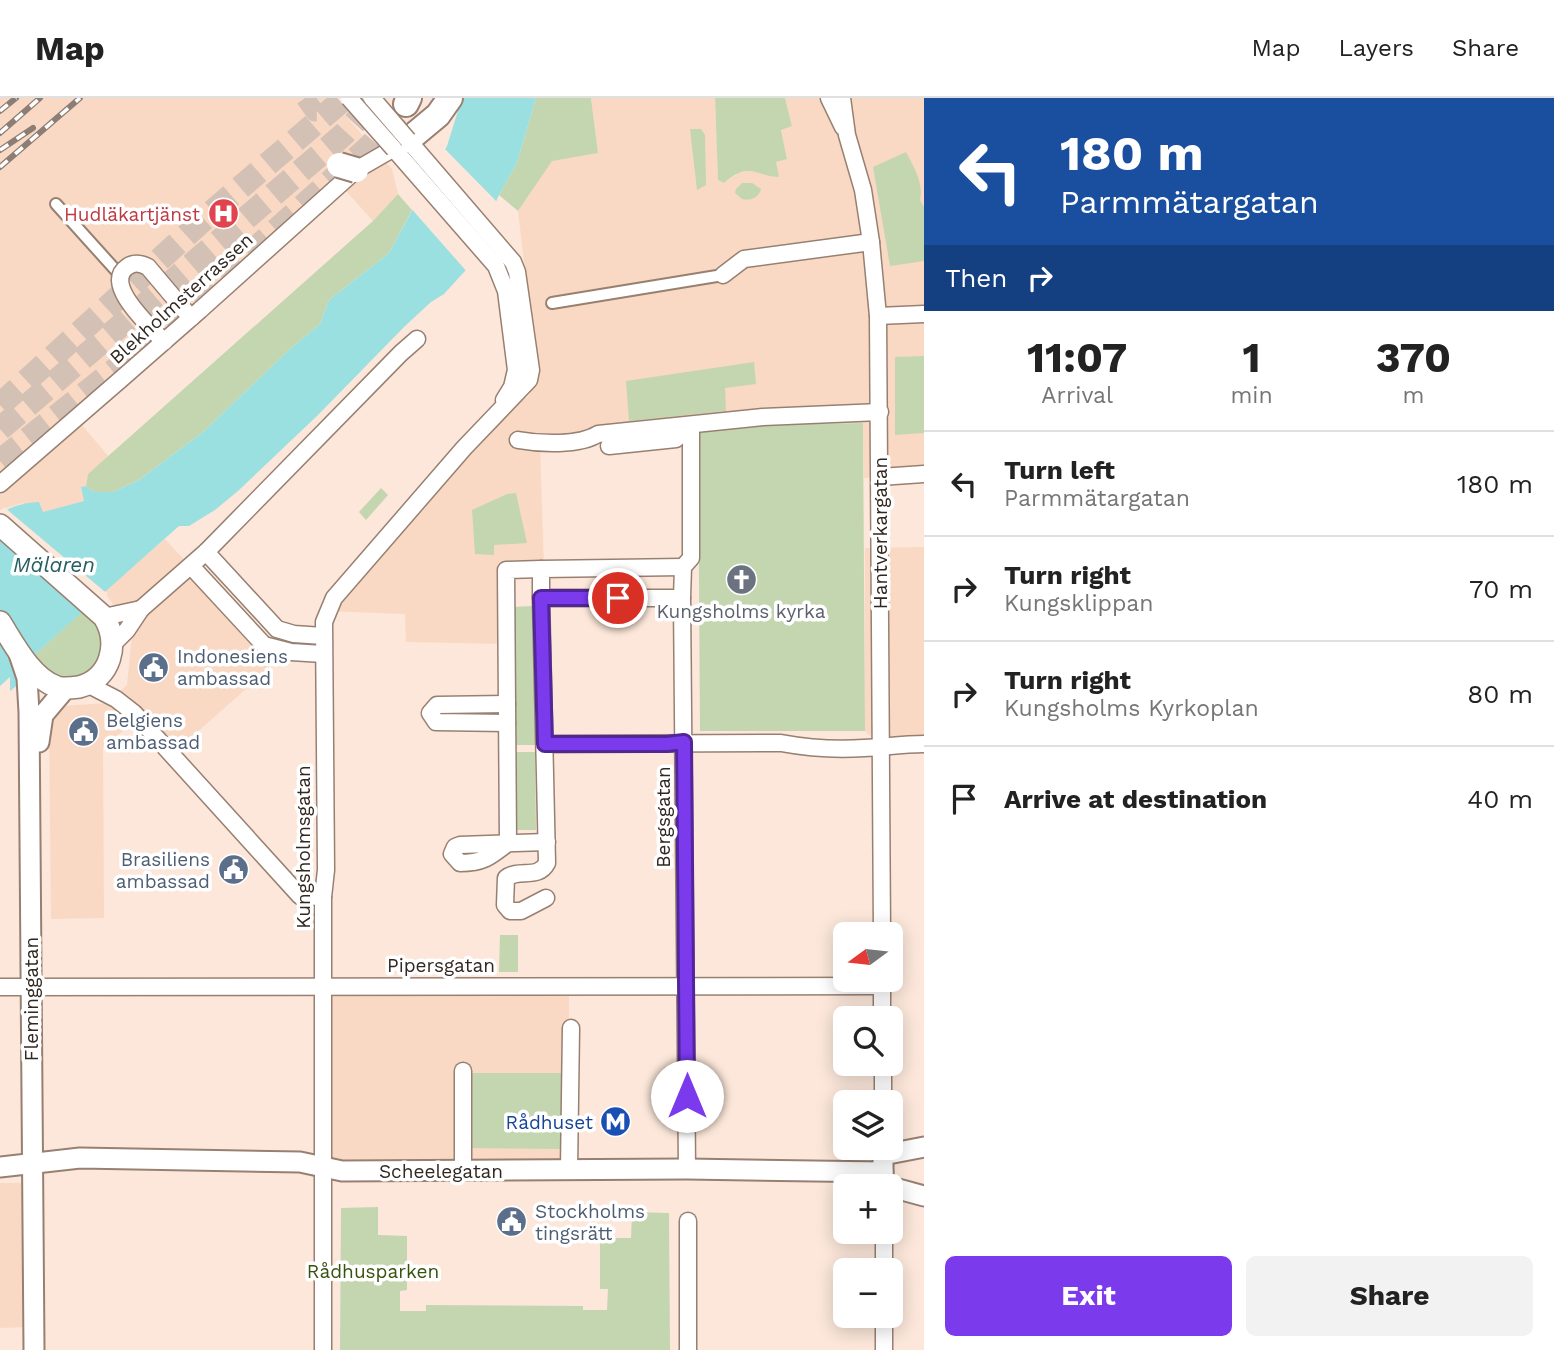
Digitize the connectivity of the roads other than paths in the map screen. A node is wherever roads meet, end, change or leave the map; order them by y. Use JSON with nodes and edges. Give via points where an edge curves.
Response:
{"nodes":[{"id":1,"x":349,"y":98,"type":"edge"},
{"id":2,"x":372,"y":98,"type":"edge"},
{"id":3,"x":450,"y":98,"type":"edge"},
{"id":4,"x":829,"y":98,"type":"edge"},
{"id":5,"x":842,"y":98,"type":"edge"},
{"id":6,"x":847,"y":135,"type":"junction"},
{"id":7,"x":401,"y":145,"type":"junction"},
{"id":8,"x":56,"y":204,"type":"dead end"},
{"id":9,"x":871,"y":242,"type":"junction"},
{"id":10,"x":120,"y":275,"type":"junction"},
{"id":11,"x":723,"y":275,"type":"joint"},
{"id":12,"x":552,"y":303,"type":"dead end"},
{"id":13,"x":924,"y":314,"type":"edge"},
{"id":14,"x":878,"y":316,"type":"junction"},
{"id":15,"x":191,"y":318,"type":"junction"},
{"id":16,"x":417,"y":339,"type":"dead end"},
{"id":17,"x":164,"y":342,"type":"junction"},
{"id":18,"x":880,"y":412,"type":"junction"},
{"id":19,"x":691,"y":425,"type":"junction"},
{"id":20,"x":518,"y":440,"type":"dead end"},
{"id":21,"x":609,"y":446,"type":"dead end"},
{"id":22,"x":924,"y":474,"type":"edge"},
{"id":23,"x":880,"y":477,"type":"junction"},
{"id":24,"x":0,"y":485,"type":"edge"},
{"id":25,"x":0,"y":525,"type":"edge"},
{"id":26,"x":206,"y":552,"type":"junction"},
{"id":27,"x":191,"y":566,"type":"junction"},
{"id":28,"x":683,"y":567,"type":"junction"},
{"id":29,"x":541,"y":569,"type":"junction"},
{"id":30,"x":541,"y":598,"type":"junction"},
{"id":31,"x":682,"y":598,"type":"junction"},
{"id":32,"x":141,"y":609,"type":"junction"},
{"id":33,"x":102,"y":615,"type":"junction"},
{"id":34,"x":0,"y":622,"type":"edge"},
{"id":35,"x":277,"y":629,"type":"junction"},
{"id":36,"x":323,"y":636,"type":"junction"},
{"id":37,"x":113,"y":644,"type":"junction"},
{"id":38,"x":264,"y":645,"type":"junction"},
{"id":39,"x":323,"y":654,"type":"junction"},
{"id":40,"x":31,"y":675,"type":"junction"},
{"id":41,"x":87,"y":684,"type":"junction"},
{"id":42,"x":65,"y":689,"type":"junction"},
{"id":43,"x":507,"y":704,"type":"junction"},
{"id":44,"x":507,"y":723,"type":"junction"},
{"id":45,"x":684,"y":742,"type":"junction"},
{"id":46,"x":545,"y":744,"type":"junction"},
{"id":47,"x":924,"y":744,"type":"edge"},
{"id":48,"x":881,"y":746,"type":"junction"},
{"id":49,"x":547,"y":842,"type":"junction"},
{"id":50,"x":323,"y":897,"type":"junction"},
{"id":51,"x":546,"y":898,"type":"dead end"},
{"id":52,"x":882,"y":922,"type":"edge"},
{"id":53,"x":833,"y":983,"type":"edge"},
{"id":54,"x":685,"y":985,"type":"junction"},
{"id":55,"x":323,"y":986,"type":"junction"},
{"id":56,"x":0,"y":987,"type":"edge"},
{"id":57,"x":37,"y":988,"type":"junction"},
{"id":58,"x":571,"y":1028,"type":"dead end"},
{"id":59,"x":463,"y":1071,"type":"dead end"},
{"id":60,"x":924,"y":1147,"type":"edge"},
{"id":61,"x":37,"y":1163,"type":"junction"},
{"id":62,"x":0,"y":1167,"type":"edge"},
{"id":63,"x":323,"y":1167,"type":"junction"},
{"id":64,"x":569,"y":1169,"type":"junction"},
{"id":65,"x":687,"y":1170,"type":"junction"},
{"id":66,"x":463,"y":1171,"type":"junction"},
{"id":67,"x":885,"y":1174,"type":"edge"},
{"id":68,"x":903,"y":1184,"type":"edge"},
{"id":69,"x":924,"y":1196,"type":"edge"},
{"id":70,"x":688,"y":1221,"type":"dead end"},
{"id":71,"x":884,"y":1328,"type":"edge"},
{"id":72,"x":34,"y":1350,"type":"edge"},
{"id":73,"x":46,"y":1350,"type":"edge"},
{"id":74,"x":323,"y":1350,"type":"edge"},
{"id":75,"x":688,"y":1350,"type":"edge"},
{"id":76,"x":884,"y":1350,"type":"edge"}],
"edges":[{"from":1,"to":7,"type":"street","bridge":true},
{"from":2,"to":7,"type":"street","bridge":true},
{"from":3,"to":7,"type":"highway","via":[[438,115]]},
{"from":4,"to":6,"type":"street","name":"Hantverkargatan"},
{"from":5,"to":6,"type":"street","name":"Hantverkargatan"},
{"from":6,"to":9,"type":"street","name":"Hantverkargatan","via":[[863,190]]},
{"from":7,"to":15,"type":"street","name":"Blekholmsterrassen","bridge":true,"via":[[348,167]]},
{"from":7,"to":36,"type":"street","name":"Kungsholmsgatan","via":[[517,272],[524,387],[334,598]]},
{"from":8,"to":10,"type":"street"},
{"from":9,"to":11,"type":"street","via":[[744,259]]},
{"from":9,"to":14,"type":"street","name":"Hantverkargatan"},
{"from":10,"to":15,"type":"street","bridge":true,"via":[[134,264],[148,267]]},
{"from":10,"to":17,"type":"street","bridge":true,"via":[[124,295]]},
{"from":11,"to":12,"type":"street"},
{"from":13,"to":14,"type":"street"},
{"from":14,"to":18,"type":"street","name":"Hantverkargatan"},
{"from":15,"to":17,"type":"street","name":"Blekholmsterrassen","bridge":true},
{"from":16,"to":26,"type":"street"},
{"from":17,"to":24,"type":"street","name":"Blekholmsterrassen","bridge":true},
{"from":18,"to":19,"type":"street"},
{"from":18,"to":23,"type":"street","name":"Hantverkargatan"},
{"from":19,"to":20,"type":"street","via":[[540,444]]},
{"from":19,"to":21,"type":"street","via":[[676,439]]},
{"from":19,"to":28,"type":"street","name":"Bergsgatan","via":[[691,558]]},
{"from":22,"to":23,"type":"street"},
{"from":23,"to":48,"type":"street","name":"Hantverkargatan"},
{"from":25,"to":33,"type":"main road"},
{"from":26,"to":27,"type":"street"},
{"from":26,"to":35,"type":"street"},
{"from":27,"to":32,"type":"street"},
{"from":27,"to":38,"type":"street"},
{"from":28,"to":29,"type":"street"},
{"from":28,"to":31,"type":"street","name":"Bergsgatan"},
{"from":29,"to":30,"type":"street"},
{"from":29,"to":43,"type":"street","via":[[506,570]]},
{"from":30,"to":31,"type":"street"},
{"from":30,"to":46,"type":"street"},
{"from":31,"to":45,"type":"street","name":"Bergsgatan"},
{"from":32,"to":33,"type":"street"},
{"from":32,"to":37,"type":"street"},
{"from":33,"to":37,"type":"main road","via":[[110,626]]},
{"from":34,"to":40,"type":"main road"},
{"from":35,"to":36,"type":"street"},
{"from":35,"to":38,"type":"street"},
{"from":36,"to":39,"type":"street","name":"Kungsholmsgatan"},
{"from":37,"to":41,"type":"main road","via":[[106,668]]},
{"from":38,"to":39,"type":"street"},
{"from":39,"to":50,"type":"street","name":"Kungsholmsgatan"},
{"from":40,"to":42,"type":"main road"},
{"from":40,"to":57,"type":"street","name":"Fleminggatan"},
{"from":41,"to":42,"type":"main road"},
{"from":41,"to":50,"type":"street","via":[[134,713],[300,896]]},
{"from":42,"to":57,"type":"street","name":"Fleminggatan","via":[[43,715],[39,733]]},
{"from":43,"to":44,"type":"street"},
{"from":43,"to":44,"type":"street","via":[[437,705],[429,713],[436,722]]},
{"from":44,"to":49,"type":"street","via":[[508,843]]},
{"from":45,"to":46,"type":"street"},
{"from":45,"to":48,"type":"street"},
{"from":45,"to":54,"type":"street","name":"Bergsgatan"},
{"from":46,"to":49,"type":"street"},
{"from":47,"to":48,"type":"street"},
{"from":48,"to":52,"type":"street","name":"Hantverkargatan"},
{"from":49,"to":51,"type":"street","via":[[543,870],[506,878],[505,905],[510,911],[520,911]]},
{"from":50,"to":55,"type":"street","name":"Kungsholmsgatan"},
{"from":53,"to":54,"type":"street","name":"Pipersgatan"},
{"from":54,"to":55,"type":"street","name":"Pipersgatan"},
{"from":54,"to":65,"type":"street","name":"Bergsgatan"},
{"from":55,"to":57,"type":"street","name":"Pipersgatan"},
{"from":55,"to":63,"type":"street","name":"Kungsholmsgatan"},
{"from":56,"to":57,"type":"street","name":"Pipersgatan"},
{"from":57,"to":61,"type":"street","name":"Fleminggatan"},
{"from":58,"to":64,"type":"street"},
{"from":59,"to":66,"type":"street"},
{"from":60,"to":67,"type":"street"},
{"from":61,"to":62,"type":"street","name":"Scheelegatan"},
{"from":61,"to":63,"type":"street","name":"Scheelegatan","via":[[94,1158],[300,1162]]},
{"from":61,"to":72,"type":"street","name":"Fleminggatan"},
{"from":61,"to":73,"type":"street","name":"Fleminggatan"},
{"from":63,"to":66,"type":"street","name":"Scheelegatan"},
{"from":63,"to":74,"type":"street","name":"Kungsholmsgatan"},
{"from":64,"to":65,"type":"street","name":"Scheelegatan"},
{"from":64,"to":66,"type":"street","name":"Scheelegatan"},
{"from":65,"to":67,"type":"street","name":"Scheelegatan"},
{"from":68,"to":69,"type":"street"},
{"from":70,"to":75,"type":"street"},
{"from":71,"to":76,"type":"street"}]}
